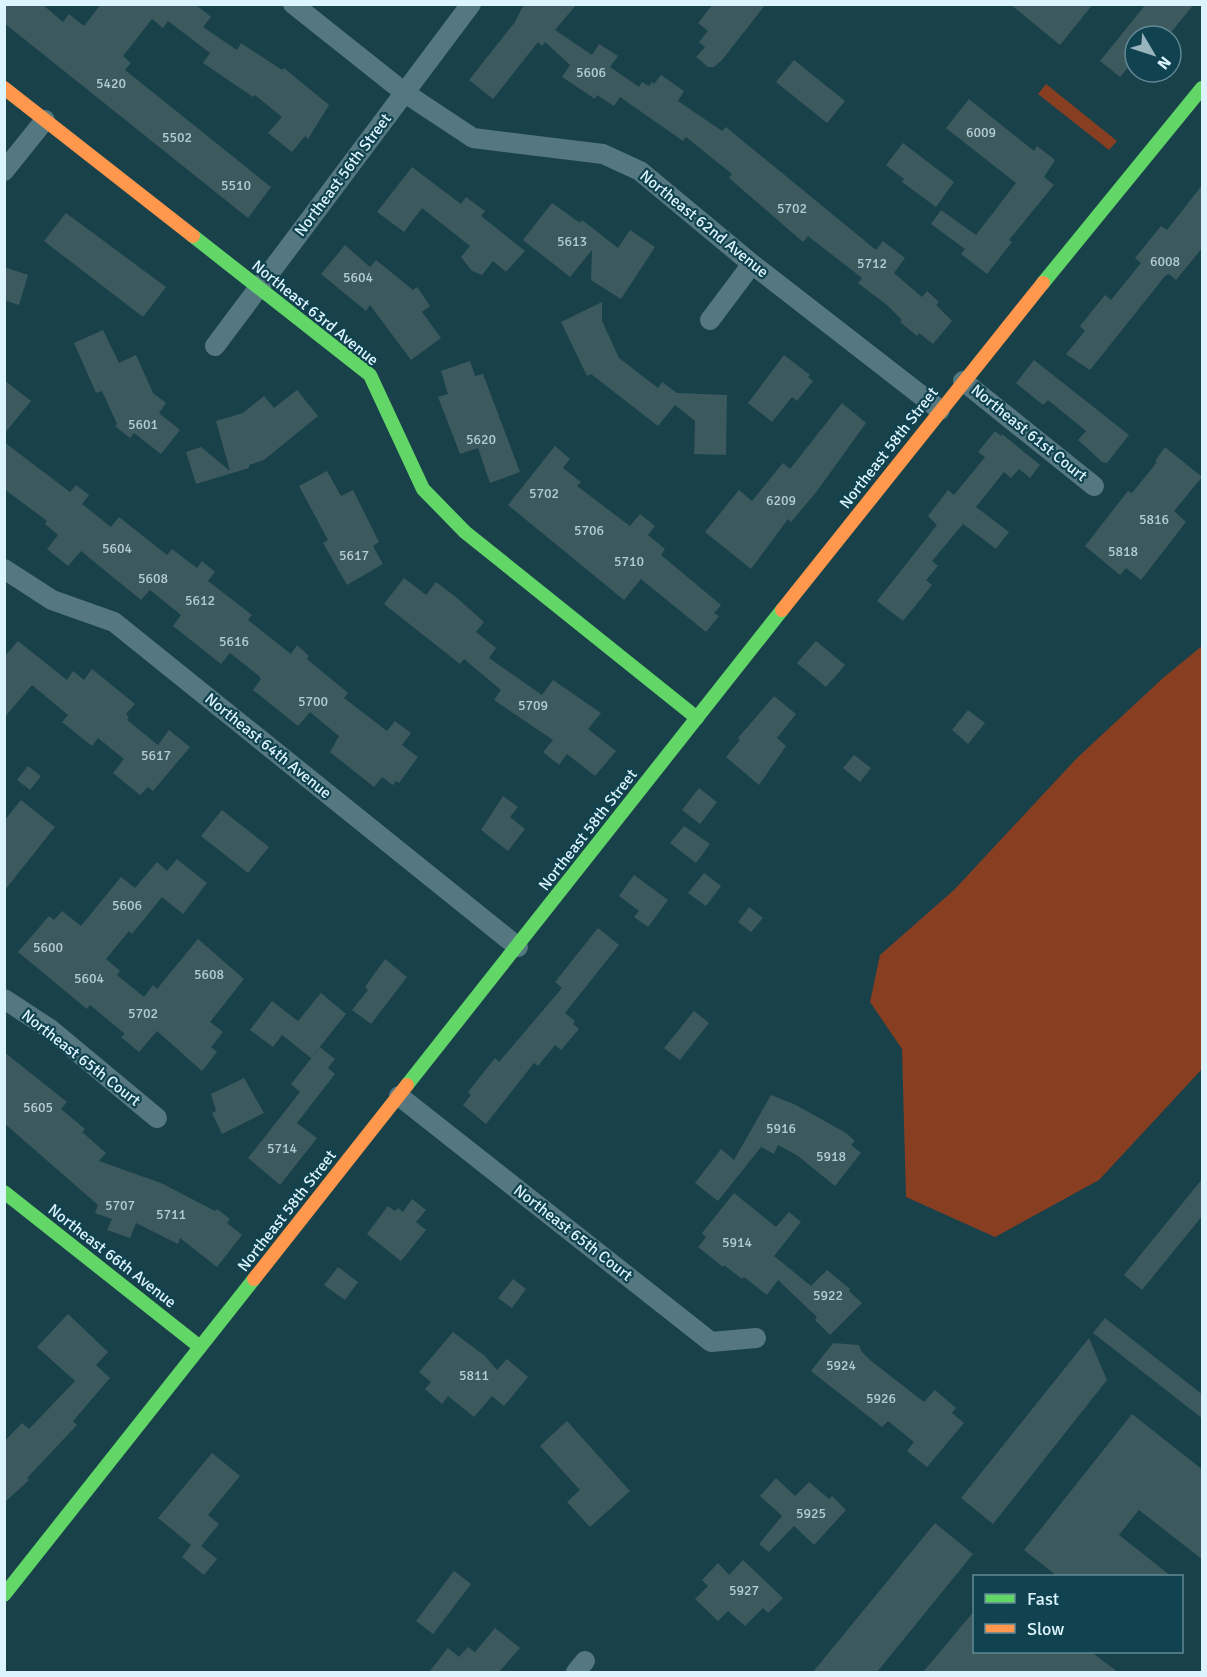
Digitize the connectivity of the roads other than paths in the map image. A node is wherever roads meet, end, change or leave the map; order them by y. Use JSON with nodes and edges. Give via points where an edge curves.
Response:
{"nodes":[{"id":1,"x":293,"y":4,"type":"edge"},
{"id":2,"x":471,"y":4,"type":"edge"},
{"id":3,"x":4,"y":88,"type":"edge"},
{"id":4,"x":1203,"y":88,"type":"edge"},
{"id":5,"x":405,"y":93,"type":"junction"},
{"id":6,"x":45,"y":120,"type":"junction"},
{"id":7,"x":4,"y":171,"type":"edge"},
{"id":8,"x":752,"y":264,"type":"junction"},
{"id":9,"x":258,"y":288,"type":"junction"},
{"id":10,"x":710,"y":320,"type":"dead end"},
{"id":11,"x":215,"y":346,"type":"dead end"},
{"id":12,"x":963,"y":381,"type":"junction"},
{"id":13,"x":940,"y":410,"type":"junction"},
{"id":14,"x":1094,"y":486,"type":"dead end"},
{"id":15,"x":4,"y":569,"type":"edge"},
{"id":16,"x":696,"y":718,"type":"junction"},
{"id":17,"x":518,"y":947,"type":"junction"},
{"id":18,"x":4,"y":999,"type":"edge"},
{"id":19,"x":399,"y":1096,"type":"junction"},
{"id":20,"x":157,"y":1118,"type":"dead end"},
{"id":21,"x":4,"y":1192,"type":"edge"},
{"id":22,"x":756,"y":1338,"type":"dead end"},
{"id":23,"x":200,"y":1347,"type":"junction"},
{"id":24,"x":4,"y":1595,"type":"edge"}],
"edges":[{"from":1,"to":5,"type":"street","name":"Northeast 62nd Avenue"},
{"from":2,"to":5,"type":"street","name":"Northeast 56th Street"},
{"from":3,"to":6,"type":"street","name":"Northeast 63rd Avenue"},
{"from":4,"to":12,"type":"street","name":"Northeast 58th Street"},
{"from":5,"to":8,"type":"street","name":"Northeast 62nd Avenue","via":[[472,138],[603,154],[640,171]]},
{"from":5,"to":9,"type":"street","name":"Northeast 56th Street"},
{"from":6,"to":7,"type":"street"},
{"from":6,"to":9,"type":"street","name":"Northeast 63rd Avenue"},
{"from":8,"to":10,"type":"street"},
{"from":8,"to":13,"type":"street","name":"Northeast 62nd Avenue"},
{"from":9,"to":11,"type":"street","name":"Northeast 56th Street"},
{"from":9,"to":16,"type":"street","name":"Northeast 63rd Avenue","via":[[370,375],[423,489],[465,532]]},
{"from":12,"to":13,"type":"street","name":"Northeast 58th Street"},
{"from":12,"to":14,"type":"street","name":"Northeast 61st Court"},
{"from":13,"to":16,"type":"street","name":"Northeast 58th Street"},
{"from":15,"to":17,"type":"street","name":"Northeast 64th Avenue","via":[[52,600],[114,622]]},
{"from":16,"to":17,"type":"street","name":"Northeast 58th Street"},
{"from":17,"to":19,"type":"street","name":"Northeast 58th Street"},
{"from":18,"to":20,"type":"street","name":"Northeast 65th Court","via":[[50,1029]]},
{"from":19,"to":22,"type":"street","name":"Northeast 65th Court","via":[[711,1342]]},
{"from":19,"to":23,"type":"street","name":"Northeast 58th Street"},
{"from":21,"to":23,"type":"street","name":"Northeast 66th Avenue"},
{"from":23,"to":24,"type":"street","name":"Northeast 58th Street"}]}
